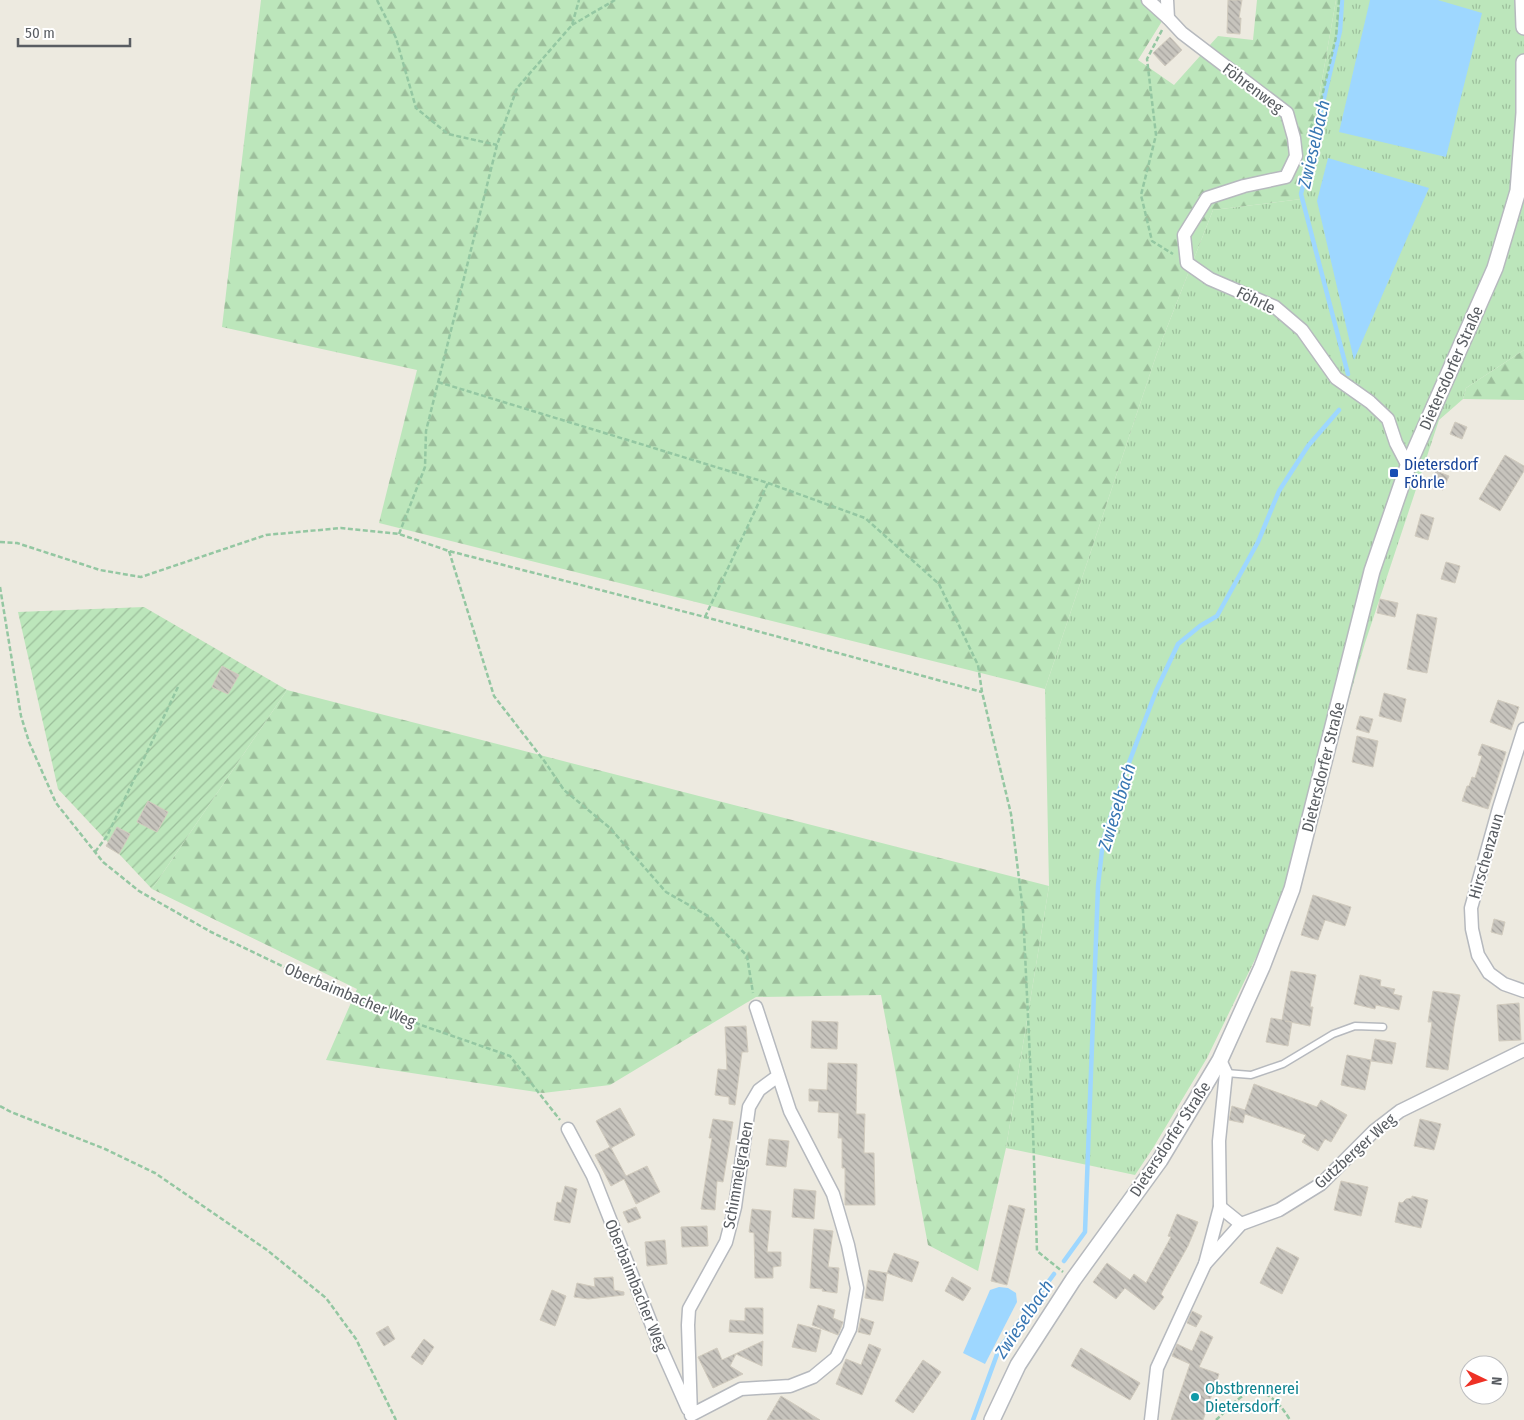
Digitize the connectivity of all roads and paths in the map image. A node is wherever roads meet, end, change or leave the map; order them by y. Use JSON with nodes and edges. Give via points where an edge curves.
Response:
{"nodes":[{"id":1,"x":377,"y":0,"type":"edge"},
{"id":2,"x":579,"y":0,"type":"edge"},
{"id":3,"x":615,"y":0,"type":"edge"},
{"id":4,"x":1148,"y":0,"type":"edge"},
{"id":5,"x":1167,"y":0,"type":"edge"},
{"id":6,"x":1339,"y":0,"type":"edge"},
{"id":7,"x":1523,"y":0,"type":"edge"},
{"id":8,"x":1168,"y":18,"type":"junction"},
{"id":9,"x":572,"y":25,"type":"junction"},
{"id":10,"x":1524,"y":27,"type":"edge"},
{"id":11,"x":1524,"y":62,"type":"edge"},
{"id":12,"x":497,"y":145,"type":"junction"},
{"id":13,"x":1296,"y":156,"type":"junction"},
{"id":14,"x":1187,"y":263,"type":"junction"},
{"id":15,"x":438,"y":382,"type":"junction"},
{"id":16,"x":1408,"y":466,"type":"junction"},
{"id":17,"x":768,"y":483,"type":"junction"},
{"id":18,"x":400,"y":534,"type":"junction"},
{"id":19,"x":0,"y":542,"type":"edge"},
{"id":20,"x":449,"y":551,"type":"junction"},
{"id":21,"x":0,"y":587,"type":"edge"},
{"id":22,"x":705,"y":617,"type":"junction"},
{"id":23,"x":178,"y":687,"type":"dead end"},
{"id":24,"x":982,"y":692,"type":"junction"},
{"id":25,"x":1524,"y":729,"type":"edge"},
{"id":26,"x":95,"y":852,"type":"junction"},
{"id":27,"x":1524,"y":991,"type":"edge"},
{"id":28,"x":756,"y":1008,"type":"joint"},
{"id":29,"x":1382,"y":1027,"type":"dead end"},
{"id":30,"x":1524,"y":1050,"type":"edge"},
{"id":31,"x":1223,"y":1067,"type":"junction"},
{"id":32,"x":778,"y":1076,"type":"junction"},
{"id":33,"x":0,"y":1106,"type":"edge"},
{"id":34,"x":568,"y":1129,"type":"joint"},
{"id":35,"x":1220,"y":1207,"type":"junction"},
{"id":36,"x":1241,"y":1224,"type":"junction"},
{"id":37,"x":1205,"y":1264,"type":"junction"},
{"id":38,"x":1073,"y":1280,"type":"junction"},
{"id":39,"x":692,"y":1418,"type":"edge"},
{"id":40,"x":396,"y":1420,"type":"edge"},
{"id":41,"x":992,"y":1420,"type":"edge"},
{"id":42,"x":1151,"y":1420,"type":"edge"},
{"id":43,"x":1216,"y":1420,"type":"edge"},
{"id":44,"x":1290,"y":1420,"type":"edge"}],
"edges":[{"from":1,"to":12,"type":"path","via":[[396,38],[416,108],[448,134]]},
{"from":2,"to":9,"type":"path"},
{"from":3,"to":9,"type":"path"},
{"from":4,"to":8,"type":"street","name":"Föhrenweg"},
{"from":5,"to":8,"type":"street"},
{"from":6,"to":13,"type":"path","via":[[1336,37],[1319,109]]},
{"from":7,"to":10,"type":"street"},
{"from":8,"to":13,"type":"street","name":"Föhrenweg","via":[[1182,33],[1288,113]]},
{"from":8,"to":14,"type":"path","via":[[1147,59],[1156,135],[1141,195],[1152,241]]},
{"from":9,"to":12,"type":"path","via":[[517,88]]},
{"from":11,"to":16,"type":"street","name":"Dietersdorfer Straße","via":[[1518,191],[1494,268]]},
{"from":12,"to":15,"type":"path"},
{"from":13,"to":14,"type":"street","via":[[1286,177],[1207,198],[1184,235]]},
{"from":14,"to":16,"type":"street","name":"Föhrle","via":[[1210,279],[1275,307],[1302,330],[1336,378],[1388,419]]},
{"from":15,"to":17,"type":"path"},
{"from":15,"to":18,"type":"path","via":[[426,430],[425,467]]},
{"from":16,"to":31,"type":"street","name":"Dietersdorfer Straße","via":[[1372,571],[1292,889]]},
{"from":17,"to":22,"type":"path"},
{"from":17,"to":24,"type":"path","via":[[865,518],[939,584],[978,664]]},
{"from":18,"to":19,"type":"path","via":[[341,528],[266,535],[141,577],[100,570],[17,544]]},
{"from":18,"to":20,"type":"path"},
{"from":20,"to":22,"type":"path"},
{"from":20,"to":28,"type":"path","via":[[494,696],[564,790],[610,828],[666,892],[710,917],[747,956]]},
{"from":21,"to":26,"type":"path","name":"Oberbaimbacher Weg","via":[[21,716],[29,742],[56,803]]},
{"from":22,"to":24,"type":"path"},
{"from":23,"to":26,"type":"path","via":[[107,836]]},
{"from":24,"to":38,"type":"path","via":[[1011,814],[1023,911],[1037,1251]]},
{"from":25,"to":27,"type":"street","name":"Hirschenzaun","via":[[1471,908],[1478,955],[1489,973],[1504,984]]},
{"from":26,"to":34,"type":"path","name":"Oberbaimbacher Weg","via":[[139,891],[211,932],[326,987],[510,1056]]},
{"from":28,"to":32,"type":"street"},
{"from":29,"to":31,"type":"lane","via":[[1354,1026],[1333,1034],[1283,1064],[1251,1075]]},
{"from":30,"to":36,"type":"street","name":"Gutzberger Weg","via":[[1400,1111],[1374,1130],[1321,1184],[1279,1210]]},
{"from":31,"to":35,"type":"street"},
{"from":31,"to":38,"type":"street","name":"Dietersdorfer Straße"},
{"from":32,"to":39,"type":"street","name":"Schimmelgraben","via":[[759,1090],[750,1108],[735,1207],[726,1242],[689,1309]]},
{"from":32,"to":39,"type":"street","via":[[790,1111],[833,1194],[848,1245],[856,1288],[850,1329],[836,1358],[813,1378],[790,1386],[741,1389]]},
{"from":33,"to":40,"type":"path","via":[[155,1173],[267,1250],[326,1298],[356,1339]]},
{"from":34,"to":39,"type":"street","name":"Oberbaimbacher Weg","via":[[593,1176]]},
{"from":35,"to":36,"type":"street"},
{"from":35,"to":37,"type":"street"},
{"from":36,"to":37,"type":"street","name":"Gutzberger Weg"},
{"from":37,"to":42,"type":"street","via":[[1157,1368]]},
{"from":38,"to":41,"type":"street","name":"Dietersdorfer Straße","via":[[1018,1365]]},
{"from":43,"to":44,"type":"path","via":[[1253,1390],[1263,1391],[1276,1401]]}]}
